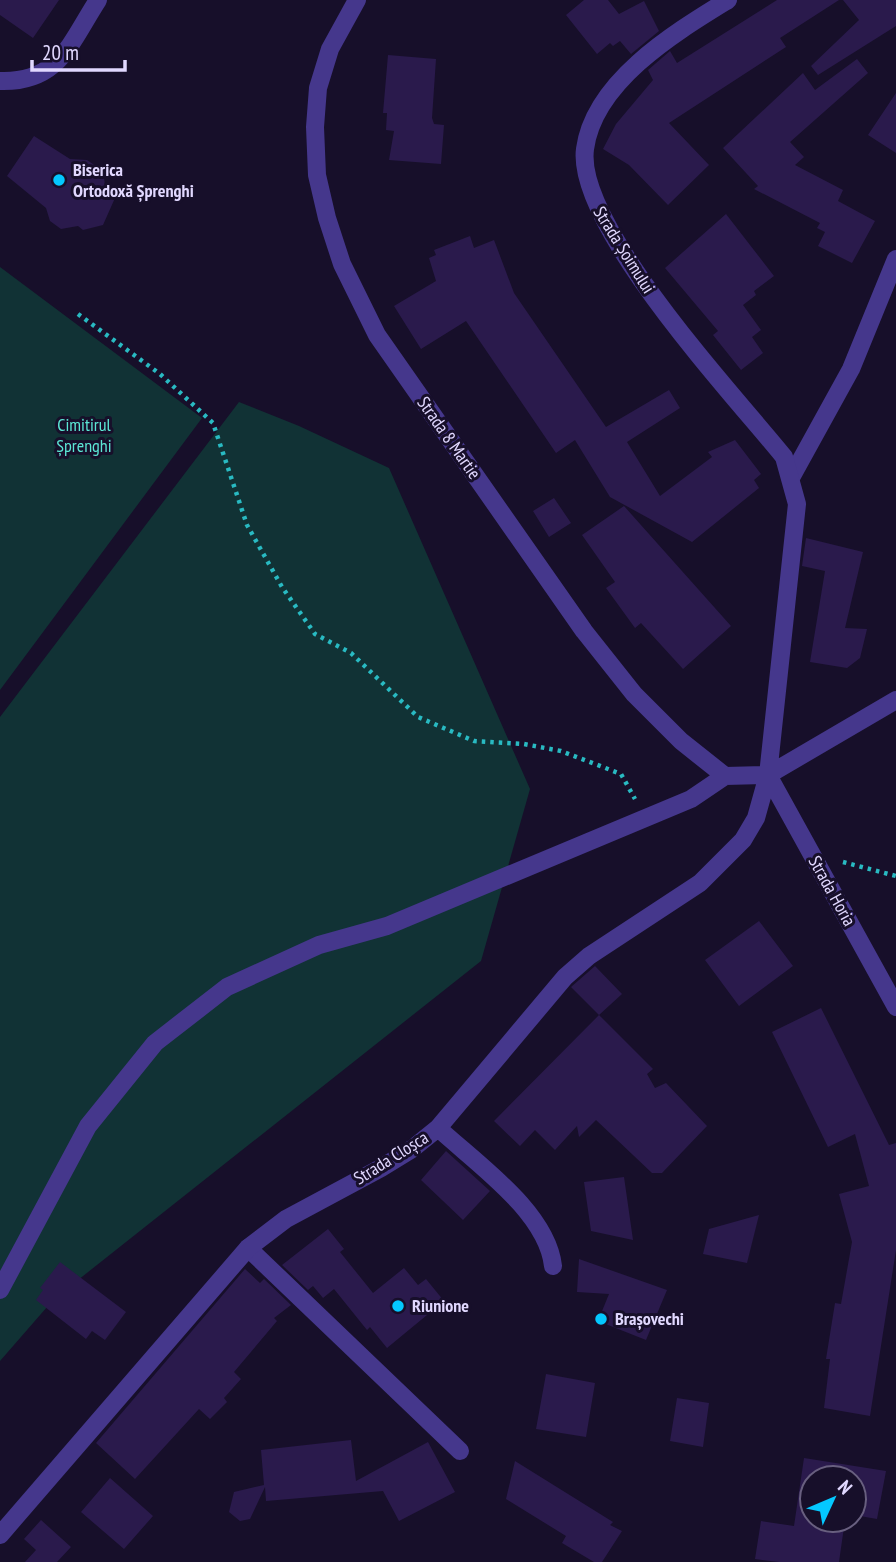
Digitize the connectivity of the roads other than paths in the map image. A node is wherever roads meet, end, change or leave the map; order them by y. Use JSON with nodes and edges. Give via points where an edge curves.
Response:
{"nodes":[{"id":1,"x":98,"y":0,"type":"edge"},
{"id":2,"x":356,"y":0,"type":"edge"},
{"id":3,"x":729,"y":0,"type":"edge"},
{"id":4,"x":0,"y":80,"type":"edge"},
{"id":5,"x":896,"y":260,"type":"edge"},
{"id":6,"x":792,"y":476,"type":"junction"},
{"id":7,"x":896,"y":700,"type":"edge"},
{"id":8,"x":768,"y":775,"type":"junction"},
{"id":9,"x":725,"y":776,"type":"junction"},
{"id":10,"x":896,"y":1006,"type":"edge"},
{"id":11,"x":438,"y":1128,"type":"junction"},
{"id":12,"x":248,"y":1248,"type":"junction"},
{"id":13,"x":553,"y":1266,"type":"dead end"},
{"id":14,"x":0,"y":1290,"type":"edge"},
{"id":15,"x":460,"y":1451,"type":"dead end"},
{"id":16,"x":0,"y":1535,"type":"edge"}],
"edges":[{"from":1,"to":4,"type":"street","via":[[57,64],[25,82]]},
{"from":2,"to":9,"type":"street","name":"Strada 8 Martie","via":[[330,49],[318,88],[315,127],[317,175],[342,264],[377,335],[584,631],[634,694]]},
{"from":3,"to":6,"type":"street","name":"Strada Șoimului","via":[[671,37],[624,76],[596,115],[585,149],[587,187],[605,225],[656,300],[784,457]]},
{"from":5,"to":6,"type":"street","via":[[850,369]]},
{"from":6,"to":8,"type":"street","name":"Strada Șoimului","via":[[797,504]]},
{"from":7,"to":8,"type":"street"},
{"from":8,"to":9,"type":"street"},
{"from":8,"to":10,"type":"street","name":"Strada Horia"},
{"from":8,"to":11,"type":"street","name":"Strada Cloșca","via":[[755,818],[725,861],[565,977]]},
{"from":9,"to":14,"type":"street","via":[[691,799],[387,926],[319,945],[227,987],[155,1043],[88,1126]]},
{"from":11,"to":12,"type":"street","name":"Strada Cloșca","via":[[391,1161],[286,1219]]},
{"from":11,"to":13,"type":"street","via":[[532,1216],[551,1247]]},
{"from":12,"to":15,"type":"street"},
{"from":12,"to":16,"type":"street","name":"Strada Cloșca"}]}
